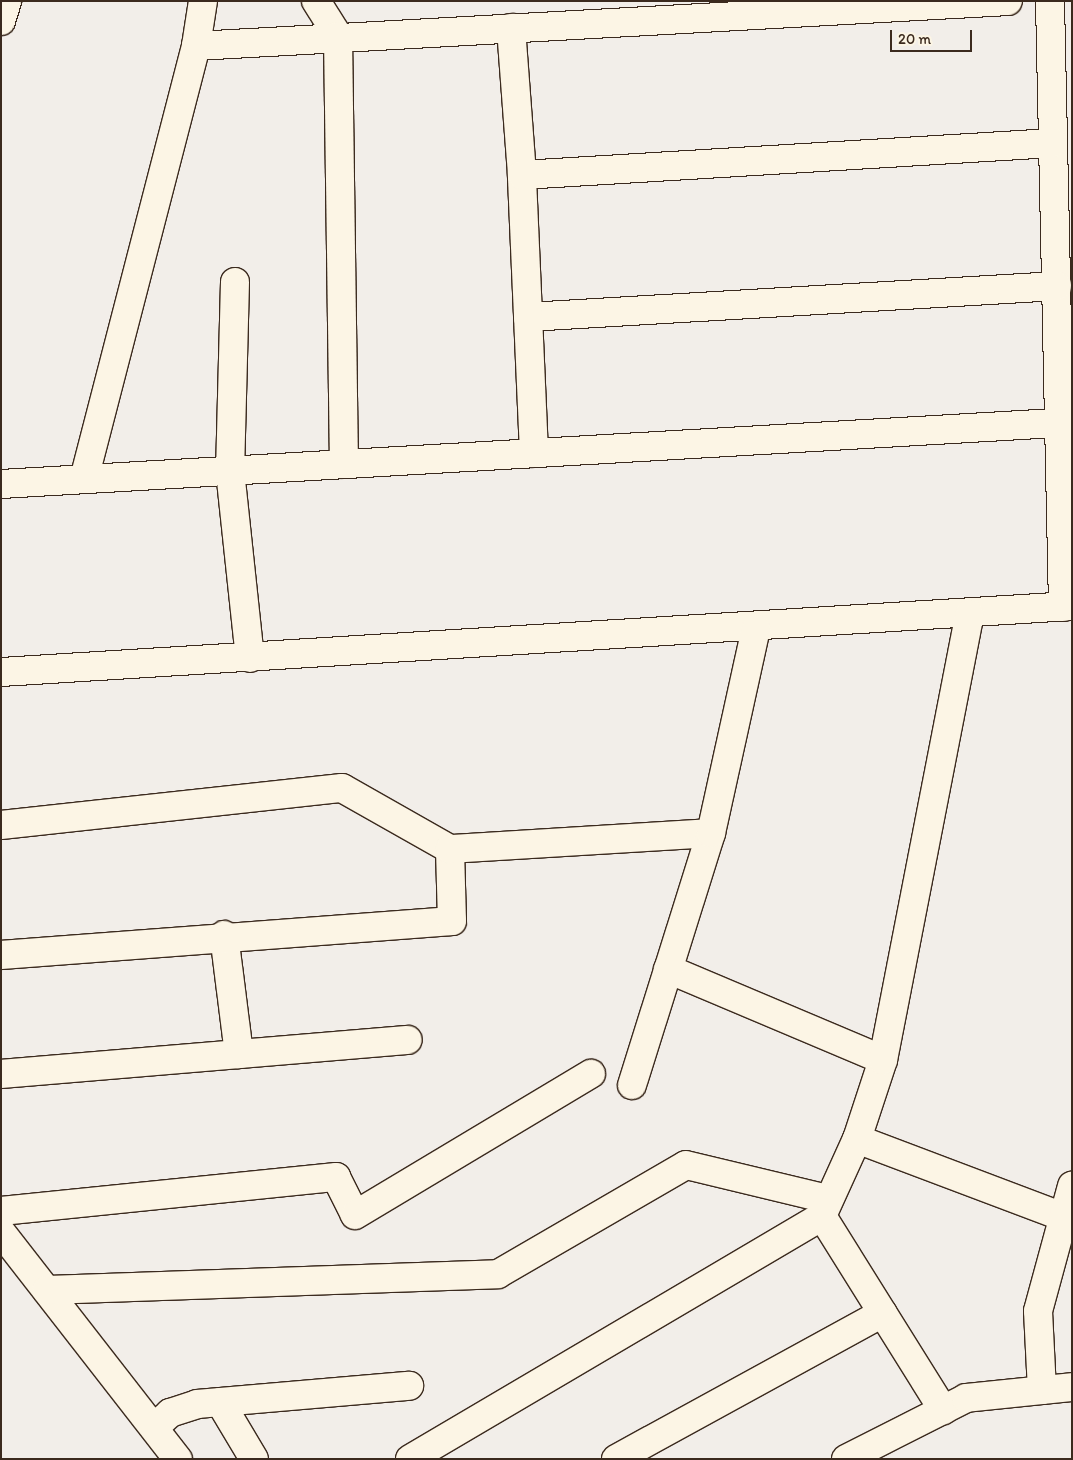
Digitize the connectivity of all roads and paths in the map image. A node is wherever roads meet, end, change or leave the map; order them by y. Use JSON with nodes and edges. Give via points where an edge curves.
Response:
{"nodes":[{"id":1,"x":7,"y":1,"type":"edge"},
{"id":2,"x":203,"y":1,"type":"edge"},
{"id":3,"x":316,"y":1,"type":"edge"},
{"id":4,"x":1008,"y":1,"type":"edge"},
{"id":5,"x":1050,"y":1,"type":"edge"},
{"id":6,"x":936,"y":3,"type":"edge"},
{"id":7,"x":803,"y":7,"type":"edge"},
{"id":8,"x":655,"y":11,"type":"edge"},
{"id":9,"x":1,"y":21,"type":"edge"},
{"id":10,"x":511,"y":28,"type":"junction"},
{"id":11,"x":338,"y":36,"type":"junction"},
{"id":12,"x":196,"y":46,"type":"junction"},
{"id":13,"x":1054,"y":143,"type":"junction"},
{"id":14,"x":522,"y":175,"type":"junction"},
{"id":15,"x":235,"y":282,"type":"dead end"},
{"id":16,"x":1057,"y":286,"type":"junction"},
{"id":17,"x":528,"y":317,"type":"junction"},
{"id":18,"x":1066,"y":422,"type":"edge"},
{"id":19,"x":534,"y":453,"type":"junction"},
{"id":20,"x":344,"y":464,"type":"junction"},
{"id":21,"x":230,"y":471,"type":"junction"},
{"id":22,"x":84,"y":479,"type":"junction"},
{"id":23,"x":1,"y":484,"type":"edge"},
{"id":24,"x":1067,"y":606,"type":"edge"},
{"id":25,"x":970,"y":614,"type":"junction"},
{"id":26,"x":756,"y":628,"type":"junction"},
{"id":27,"x":250,"y":658,"type":"junction"},
{"id":28,"x":1,"y":672,"type":"edge"},
{"id":29,"x":1,"y":825,"type":"edge"},
{"id":30,"x":711,"y":833,"type":"junction"},
{"id":31,"x":450,"y":849,"type":"junction"},
{"id":32,"x":224,"y":935,"type":"junction"},
{"id":33,"x":1,"y":955,"type":"edge"},
{"id":34,"x":668,"y":969,"type":"junction"},
{"id":35,"x":408,"y":1040,"type":"dead end"},
{"id":36,"x":239,"y":1054,"type":"junction"},
{"id":37,"x":883,"y":1060,"type":"junction"},
{"id":38,"x":1,"y":1074,"type":"edge"},
{"id":39,"x":591,"y":1074,"type":"dead end"},
{"id":40,"x":632,"y":1085,"type":"dead end"},
{"id":41,"x":857,"y":1139,"type":"junction"},
{"id":42,"x":1072,"y":1186,"type":"edge"},
{"id":43,"x":825,"y":1207,"type":"junction"},
{"id":44,"x":1,"y":1210,"type":"edge"},
{"id":45,"x":1061,"y":1216,"type":"junction"},
{"id":46,"x":3,"y":1238,"type":"edge"},
{"id":47,"x":47,"y":1290,"type":"junction"},
{"id":48,"x":883,"y":1313,"type":"junction"},
{"id":49,"x":409,"y":1386,"type":"dead end"},
{"id":50,"x":1072,"y":1387,"type":"edge"},
{"id":51,"x":1042,"y":1390,"type":"junction"},
{"id":52,"x":220,"y":1402,"type":"junction"},
{"id":53,"x":943,"y":1410,"type":"junction"},
{"id":54,"x":155,"y":1427,"type":"junction"},
{"id":55,"x":178,"y":1459,"type":"edge"},
{"id":56,"x":254,"y":1459,"type":"edge"},
{"id":57,"x":410,"y":1459,"type":"edge"},
{"id":58,"x":616,"y":1459,"type":"edge"},
{"id":59,"x":846,"y":1459,"type":"edge"}],
"edges":[{"from":1,"to":9,"type":"street"},
{"from":2,"to":12,"type":"street"},
{"from":3,"to":11,"type":"street"},
{"from":4,"to":6,"type":"street"},
{"from":5,"to":13,"type":"street"},
{"from":6,"to":7,"type":"street"},
{"from":7,"to":8,"type":"street"},
{"from":8,"to":10,"type":"street"},
{"from":10,"to":11,"type":"street"},
{"from":10,"to":14,"type":"street"},
{"from":11,"to":12,"type":"street"},
{"from":11,"to":20,"type":"street"},
{"from":12,"to":22,"type":"street"},
{"from":13,"to":14,"type":"street"},
{"from":13,"to":16,"type":"street"},
{"from":14,"to":17,"type":"street"},
{"from":15,"to":21,"type":"street"},
{"from":16,"to":17,"type":"street"},
{"from":16,"to":18,"type":"street"},
{"from":17,"to":19,"type":"street"},
{"from":18,"to":19,"type":"street"},
{"from":18,"to":24,"type":"street"},
{"from":19,"to":20,"type":"street"},
{"from":20,"to":21,"type":"street"},
{"from":21,"to":22,"type":"street"},
{"from":21,"to":27,"type":"street"},
{"from":22,"to":23,"type":"street"},
{"from":24,"to":25,"type":"street"},
{"from":25,"to":26,"type":"street"},
{"from":25,"to":37,"type":"street"},
{"from":26,"to":27,"type":"street"},
{"from":26,"to":30,"type":"street"},
{"from":27,"to":28,"type":"street"},
{"from":29,"to":31,"type":"street","via":[[342,788]]},
{"from":30,"to":31,"type":"street"},
{"from":30,"to":34,"type":"street"},
{"from":31,"to":32,"type":"street","via":[[452,922]]},
{"from":32,"to":33,"type":"street"},
{"from":32,"to":36,"type":"street"},
{"from":34,"to":37,"type":"street"},
{"from":34,"to":40,"type":"street"},
{"from":35,"to":36,"type":"street"},
{"from":36,"to":38,"type":"street"},
{"from":37,"to":41,"type":"street"},
{"from":39,"to":44,"type":"street","via":[[355,1215],[336,1177]]},
{"from":41,"to":43,"type":"street"},
{"from":41,"to":45,"type":"street"},
{"from":42,"to":45,"type":"street"},
{"from":43,"to":47,"type":"street","via":[[686,1165],[498,1274]]},
{"from":43,"to":48,"type":"street"},
{"from":43,"to":57,"type":"street"},
{"from":45,"to":51,"type":"street","via":[[1038,1311]]},
{"from":46,"to":47,"type":"street"},
{"from":47,"to":54,"type":"street"},
{"from":48,"to":53,"type":"street"},
{"from":48,"to":58,"type":"street"},
{"from":49,"to":52,"type":"street"},
{"from":50,"to":51,"type":"street"},
{"from":51,"to":53,"type":"street","via":[[966,1398]]},
{"from":52,"to":54,"type":"street","via":[[181,1407]]},
{"from":52,"to":56,"type":"street"},
{"from":53,"to":59,"type":"street"},
{"from":54,"to":55,"type":"street"}]}
